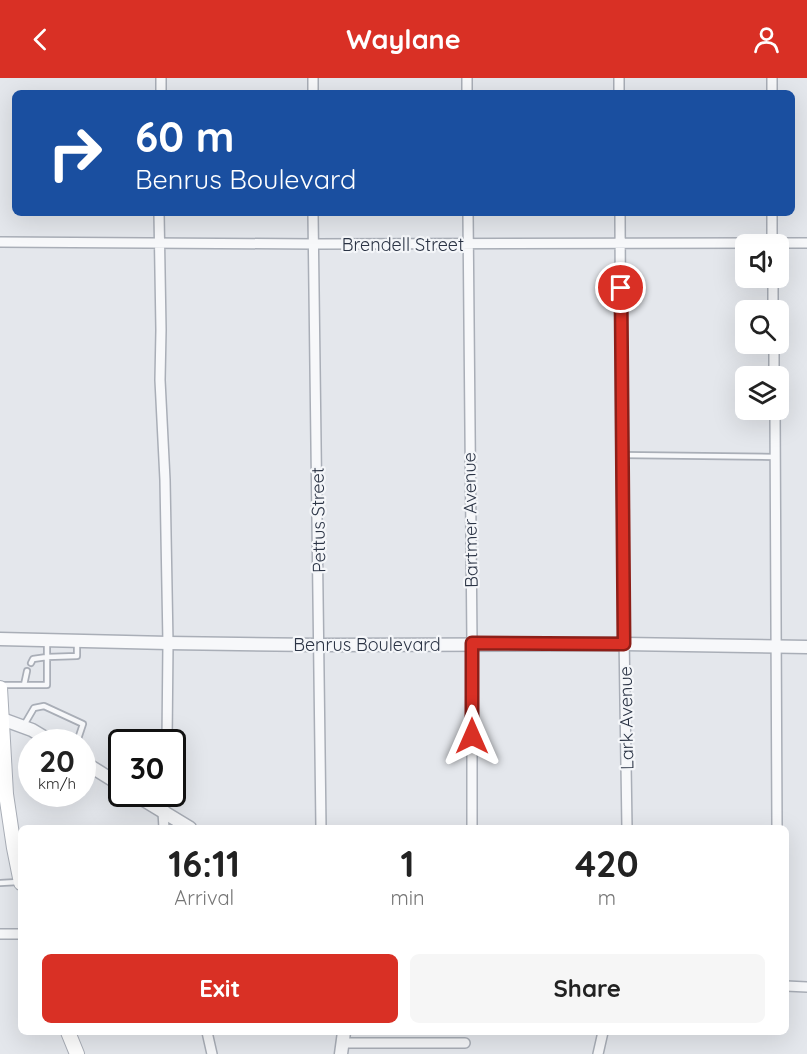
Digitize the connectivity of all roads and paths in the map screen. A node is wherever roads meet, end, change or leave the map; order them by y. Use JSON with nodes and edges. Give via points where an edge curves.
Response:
{"nodes":[{"id":1,"x":159,"y":216,"type":"edge"},
{"id":2,"x":313,"y":216,"type":"edge"},
{"id":3,"x":468,"y":216,"type":"edge"},
{"id":4,"x":620,"y":216,"type":"edge"},
{"id":5,"x":772,"y":216,"type":"edge"},
{"id":6,"x":772,"y":234,"type":"edge"},
{"id":7,"x":0,"y":242,"type":"edge"},
{"id":8,"x":159,"y":243,"type":"junction"},
{"id":9,"x":807,"y":243,"type":"edge"},
{"id":10,"x":314,"y":244,"type":"junction"},
{"id":11,"x":469,"y":244,"type":"junction"},
{"id":12,"x":620,"y":244,"type":"junction"},
{"id":13,"x":735,"y":244,"type":"edge"},
{"id":14,"x":789,"y":244,"type":"edge"},
{"id":15,"x":775,"y":420,"type":"edge"},
{"id":16,"x":622,"y":455,"type":"junction"},
{"id":17,"x":775,"y":457,"type":"junction"},
{"id":18,"x":0,"y":639,"type":"edge"},
{"id":19,"x":47,"y":640,"type":"junction"},
{"id":20,"x":77,"y":641,"type":"junction"},
{"id":21,"x":168,"y":643,"type":"junction"},
{"id":22,"x":472,"y":643,"type":"junction"},
{"id":23,"x":624,"y":644,"type":"junction"},
{"id":24,"x":319,"y":645,"type":"junction"},
{"id":25,"x":776,"y":646,"type":"junction"},
{"id":26,"x":807,"y":647,"type":"edge"},
{"id":27,"x":47,"y":657,"type":"junction"},
{"id":28,"x":31,"y":663,"type":"dead end"},
{"id":29,"x":27,"y":672,"type":"dead end"},
{"id":30,"x":24,"y":685,"type":"junction"},
{"id":31,"x":0,"y":686,"type":"edge"},
{"id":32,"x":2,"y":719,"type":"junction"},
{"id":33,"x":24,"y":727,"type":"junction"},
{"id":34,"x":29,"y":729,"type":"edge"},
{"id":35,"x":81,"y":729,"type":"edge"},
{"id":36,"x":167,"y":729,"type":"edge"},
{"id":37,"x":3,"y":794,"type":"edge"},
{"id":38,"x":155,"y":807,"type":"edge"},
{"id":39,"x":164,"y":807,"type":"edge"},
{"id":40,"x":163,"y":812,"type":"junction"},
{"id":41,"x":164,"y":825,"type":"edge"},
{"id":42,"x":185,"y":825,"type":"edge"},
{"id":43,"x":321,"y":825,"type":"edge"},
{"id":44,"x":472,"y":825,"type":"edge"},
{"id":45,"x":627,"y":825,"type":"edge"},
{"id":46,"x":777,"y":825,"type":"edge"},
{"id":47,"x":18,"y":868,"type":"edge"},
{"id":48,"x":18,"y":883,"type":"edge"},
{"id":49,"x":0,"y":884,"type":"edge"},
{"id":50,"x":0,"y":934,"type":"edge"},
{"id":51,"x":18,"y":934,"type":"edge"},
{"id":52,"x":789,"y":986,"type":"edge"},
{"id":53,"x":807,"y":987,"type":"edge"},
{"id":54,"x":69,"y":1035,"type":"edge"},
{"id":55,"x":208,"y":1035,"type":"edge"},
{"id":56,"x":602,"y":1035,"type":"edge"},
{"id":57,"x":343,"y":1043,"type":"edge"},
{"id":58,"x":465,"y":1043,"type":"dead end"},
{"id":59,"x":76,"y":1054,"type":"edge"},
{"id":60,"x":212,"y":1054,"type":"edge"},
{"id":61,"x":598,"y":1054,"type":"edge"}],
"edges":[{"from":1,"to":8,"type":"street"},
{"from":2,"to":10,"type":"street","name":"Pettus Street"},
{"from":3,"to":11,"type":"street","name":"Bartmer Avenue"},
{"from":4,"to":12,"type":"street","name":"Lark Avenue"},
{"from":5,"to":6,"type":"street"},
{"from":7,"to":8,"type":"street","name":"Brendell Street"},
{"from":8,"to":10,"type":"street","name":"Brendell Street"},
{"from":8,"to":21,"type":"street"},
{"from":9,"to":14,"type":"street","name":"Brendell Street"},
{"from":10,"to":11,"type":"street","name":"Brendell Street"},
{"from":10,"to":24,"type":"street","name":"Pettus Street"},
{"from":11,"to":12,"type":"street","name":"Brendell Street"},
{"from":11,"to":22,"type":"street","name":"Bartmer Avenue"},
{"from":12,"to":13,"type":"street","name":"Brendell Street"},
{"from":12,"to":16,"type":"street","name":"Lark Avenue"},
{"from":15,"to":17,"type":"street"},
{"from":16,"to":17,"type":"lane"},
{"from":16,"to":23,"type":"street","name":"Lark Avenue"},
{"from":17,"to":25,"type":"street"},
{"from":18,"to":19,"type":"street","name":"Benrus Boulevard"},
{"from":19,"to":20,"type":"street","name":"Benrus Boulevard"},
{"from":19,"to":27,"type":"lane"},
{"from":20,"to":21,"type":"street","name":"Benrus Boulevard"},
{"from":20,"to":27,"type":"lane","via":[[77,656]]},
{"from":21,"to":24,"type":"street","name":"Benrus Boulevard"},
{"from":21,"to":36,"type":"street"},
{"from":22,"to":23,"type":"street","name":"Benrus Boulevard"},
{"from":22,"to":24,"type":"street","name":"Benrus Boulevard"},
{"from":22,"to":44,"type":"street","name":"Bartmer Avenue"},
{"from":23,"to":25,"type":"street","name":"Benrus Boulevard"},
{"from":23,"to":45,"type":"street","name":"Lark Avenue"},
{"from":24,"to":43,"type":"street","name":"Pettus Street"},
{"from":25,"to":26,"type":"street","name":"Benrus Boulevard"},
{"from":25,"to":46,"type":"street"},
{"from":27,"to":28,"type":"lane","via":[[33,659]]},
{"from":27,"to":30,"type":"lane","via":[[47,685]]},
{"from":29,"to":30,"type":"lane"},
{"from":30,"to":31,"type":"lane"},
{"from":31,"to":32,"type":"main road"},
{"from":32,"to":33,"type":"street"},
{"from":32,"to":37,"type":"main road"},
{"from":33,"to":34,"type":"street"},
{"from":33,"to":35,"type":"lane","via":[[33,708],[44,706],[83,724]]},
{"from":37,"to":47,"type":"main road"},
{"from":38,"to":40,"type":"street"},
{"from":39,"to":40,"type":"street"},
{"from":40,"to":41,"type":"street"},
{"from":40,"to":42,"type":"street"},
{"from":48,"to":49,"type":"lane"},
{"from":50,"to":51,"type":"street"},
{"from":52,"to":53,"type":"street"},
{"from":54,"to":59,"type":"main road"},
{"from":55,"to":60,"type":"street"},
{"from":56,"to":61,"type":"street"},
{"from":57,"to":58,"type":"street"}]}
